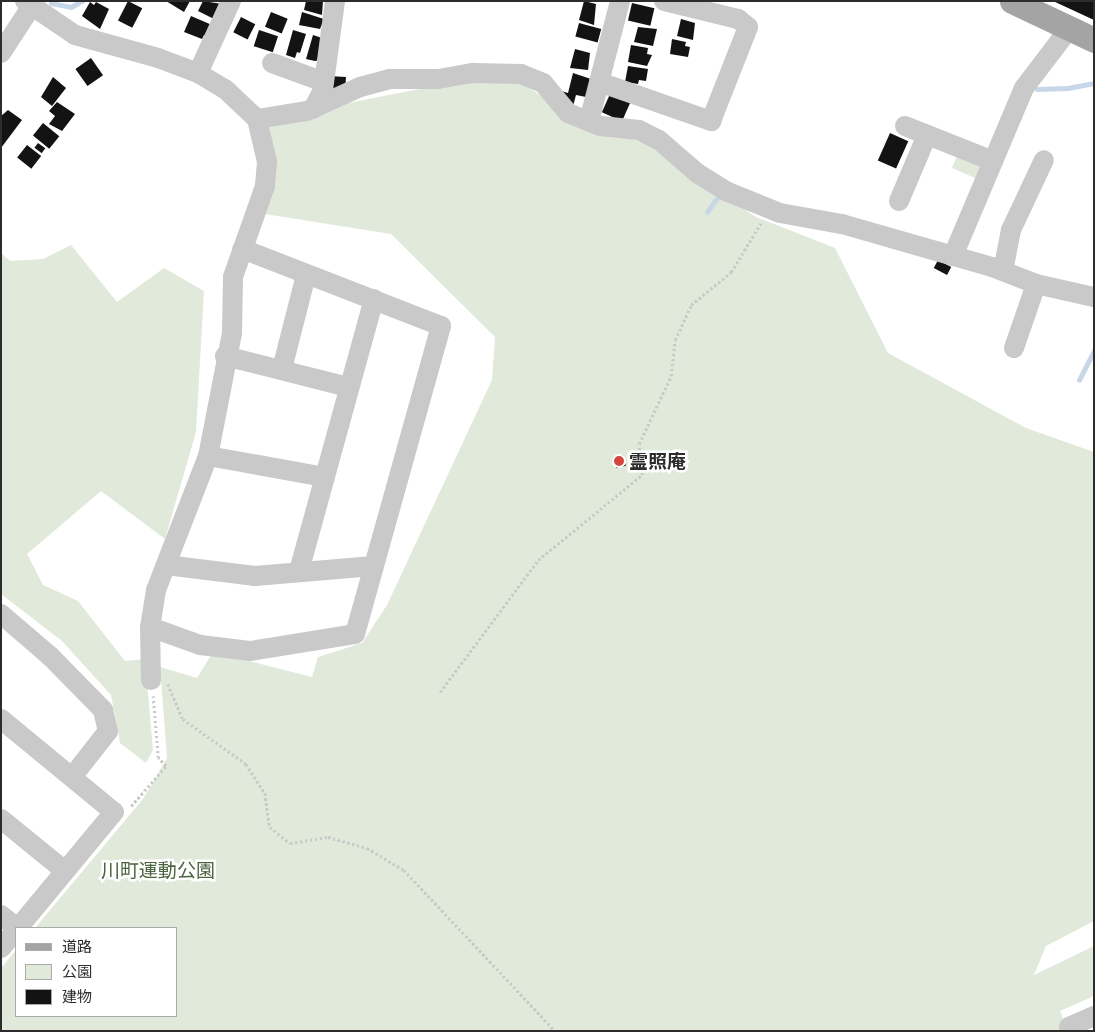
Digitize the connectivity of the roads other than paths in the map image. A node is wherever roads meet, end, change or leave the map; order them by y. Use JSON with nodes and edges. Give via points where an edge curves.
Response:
{"nodes":[{"id":1,"x":336,"y":1,"type":"edge"},
{"id":2,"x":620,"y":1,"type":"edge"},
{"id":3,"x":664,"y":1,"type":"edge"},
{"id":4,"x":1012,"y":1,"type":"edge"},
{"id":5,"x":30,"y":3,"type":"edge"},
{"id":6,"x":236,"y":4,"type":"edge"},
{"id":7,"x":1069,"y":29,"type":"junction"},
{"id":8,"x":1094,"y":40,"type":"edge"},
{"id":9,"x":1,"y":53,"type":"edge"},
{"id":10,"x":272,"y":63,"type":"dead end"},
{"id":11,"x":198,"y":73,"type":"junction"},
{"id":12,"x":324,"y":82,"type":"junction"},
{"id":13,"x":600,"y":82,"type":"junction"},
{"id":14,"x":313,"y":109,"type":"junction"},
{"id":15,"x":257,"y":119,"type":"junction"},
{"id":16,"x":589,"y":121,"type":"junction"},
{"id":17,"x":905,"y":126,"type":"dead end"},
{"id":18,"x":927,"y":135,"type":"junction"},
{"id":19,"x":993,"y":160,"type":"junction"},
{"id":20,"x":1044,"y":173,"type":"dead end"},
{"id":21,"x":899,"y":200,"type":"dead end"},
{"id":22,"x":242,"y":249,"type":"junction"},
{"id":23,"x":953,"y":256,"type":"junction"},
{"id":24,"x":1003,"y":272,"type":"junction"},
{"id":25,"x":306,"y":274,"type":"junction"},
{"id":26,"x":1036,"y":284,"type":"junction"},
{"id":27,"x":1094,"y":297,"type":"edge"},
{"id":28,"x":374,"y":299,"type":"junction"},
{"id":29,"x":1014,"y":348,"type":"dead end"},
{"id":30,"x":225,"y":356,"type":"junction"},
{"id":31,"x":282,"y":369,"type":"junction"},
{"id":32,"x":348,"y":387,"type":"junction"},
{"id":33,"x":208,"y":456,"type":"junction"},
{"id":34,"x":325,"y":477,"type":"junction"},
{"id":35,"x":166,"y":565,"type":"junction"},
{"id":36,"x":374,"y":566,"type":"junction"},
{"id":37,"x":300,"y":571,"type":"junction"},
{"id":38,"x":1,"y":614,"type":"edge"},
{"id":39,"x":150,"y":627,"type":"junction"},
{"id":40,"x":152,"y":675,"type":"road end"},
{"id":41,"x":1,"y":719,"type":"edge"},
{"id":42,"x":72,"y":777,"type":"junction"},
{"id":43,"x":1,"y":819,"type":"edge"},
{"id":44,"x":65,"y":871,"type":"junction"},
{"id":45,"x":1,"y":915,"type":"edge"},
{"id":46,"x":15,"y":927,"type":"edge"},
{"id":47,"x":19,"y":927,"type":"edge"},
{"id":48,"x":15,"y":931,"type":"edge"},
{"id":49,"x":1,"y":948,"type":"edge"},
{"id":50,"x":1094,"y":1016,"type":"edge"},
{"id":51,"x":1070,"y":1027,"type":"dead end"}],
"edges":[{"from":1,"to":12,"type":"street"},
{"from":2,"to":13,"type":"street"},
{"from":3,"to":13,"type":"street","via":[[738,19],[748,27],[711,121]]},
{"from":4,"to":7,"type":"main road"},
{"from":5,"to":9,"type":"street"},
{"from":5,"to":11,"type":"street","via":[[75,35],[158,58]]},
{"from":6,"to":11,"type":"street"},
{"from":7,"to":8,"type":"main road"},
{"from":7,"to":19,"type":"street","via":[[1024,88]]},
{"from":10,"to":12,"type":"street"},
{"from":11,"to":15,"type":"street","via":[[242,102]]},
{"from":12,"to":14,"type":"street"},
{"from":13,"to":16,"type":"street"},
{"from":14,"to":15,"type":"street"},
{"from":14,"to":16,"type":"street","via":[[360,87],[389,79],[438,79],[499,72],[521,74],[543,84],[568,113]]},
{"from":15,"to":22,"type":"street","via":[[266,170],[265,186]]},
{"from":16,"to":23,"type":"street","via":[[639,130],[659,140],[728,192],[769,208],[842,224]]},
{"from":17,"to":18,"type":"street"},
{"from":18,"to":19,"type":"street"},
{"from":18,"to":21,"type":"street"},
{"from":19,"to":23,"type":"street"},
{"from":20,"to":24,"type":"street","via":[[1012,230]]},
{"from":22,"to":25,"type":"street"},
{"from":22,"to":30,"type":"street","via":[[233,277],[232,333]]},
{"from":23,"to":24,"type":"street"},
{"from":24,"to":26,"type":"street"},
{"from":25,"to":28,"type":"street"},
{"from":25,"to":31,"type":"street"},
{"from":26,"to":27,"type":"street"},
{"from":26,"to":29,"type":"street"},
{"from":28,"to":32,"type":"street"},
{"from":28,"to":36,"type":"street","via":[[441,326]]},
{"from":30,"to":31,"type":"street"},
{"from":30,"to":33,"type":"street"},
{"from":31,"to":32,"type":"street"},
{"from":32,"to":34,"type":"street"},
{"from":33,"to":34,"type":"street"},
{"from":33,"to":35,"type":"street"},
{"from":34,"to":37,"type":"street"},
{"from":35,"to":37,"type":"street","via":[[255,576]]},
{"from":35,"to":39,"type":"street","via":[[156,590]]},
{"from":36,"to":37,"type":"street"},
{"from":36,"to":39,"type":"street","via":[[355,634],[250,651],[200,645]]},
{"from":38,"to":42,"type":"street","via":[[50,656],[103,710],[108,731]]},
{"from":39,"to":40,"type":"street"},
{"from":41,"to":42,"type":"street"},
{"from":42,"to":44,"type":"street","via":[[114,812]]},
{"from":43,"to":44,"type":"street"},
{"from":44,"to":47,"type":"street"},
{"from":45,"to":46,"type":"street"},
{"from":48,"to":49,"type":"street"},
{"from":50,"to":51,"type":"street"}]}
